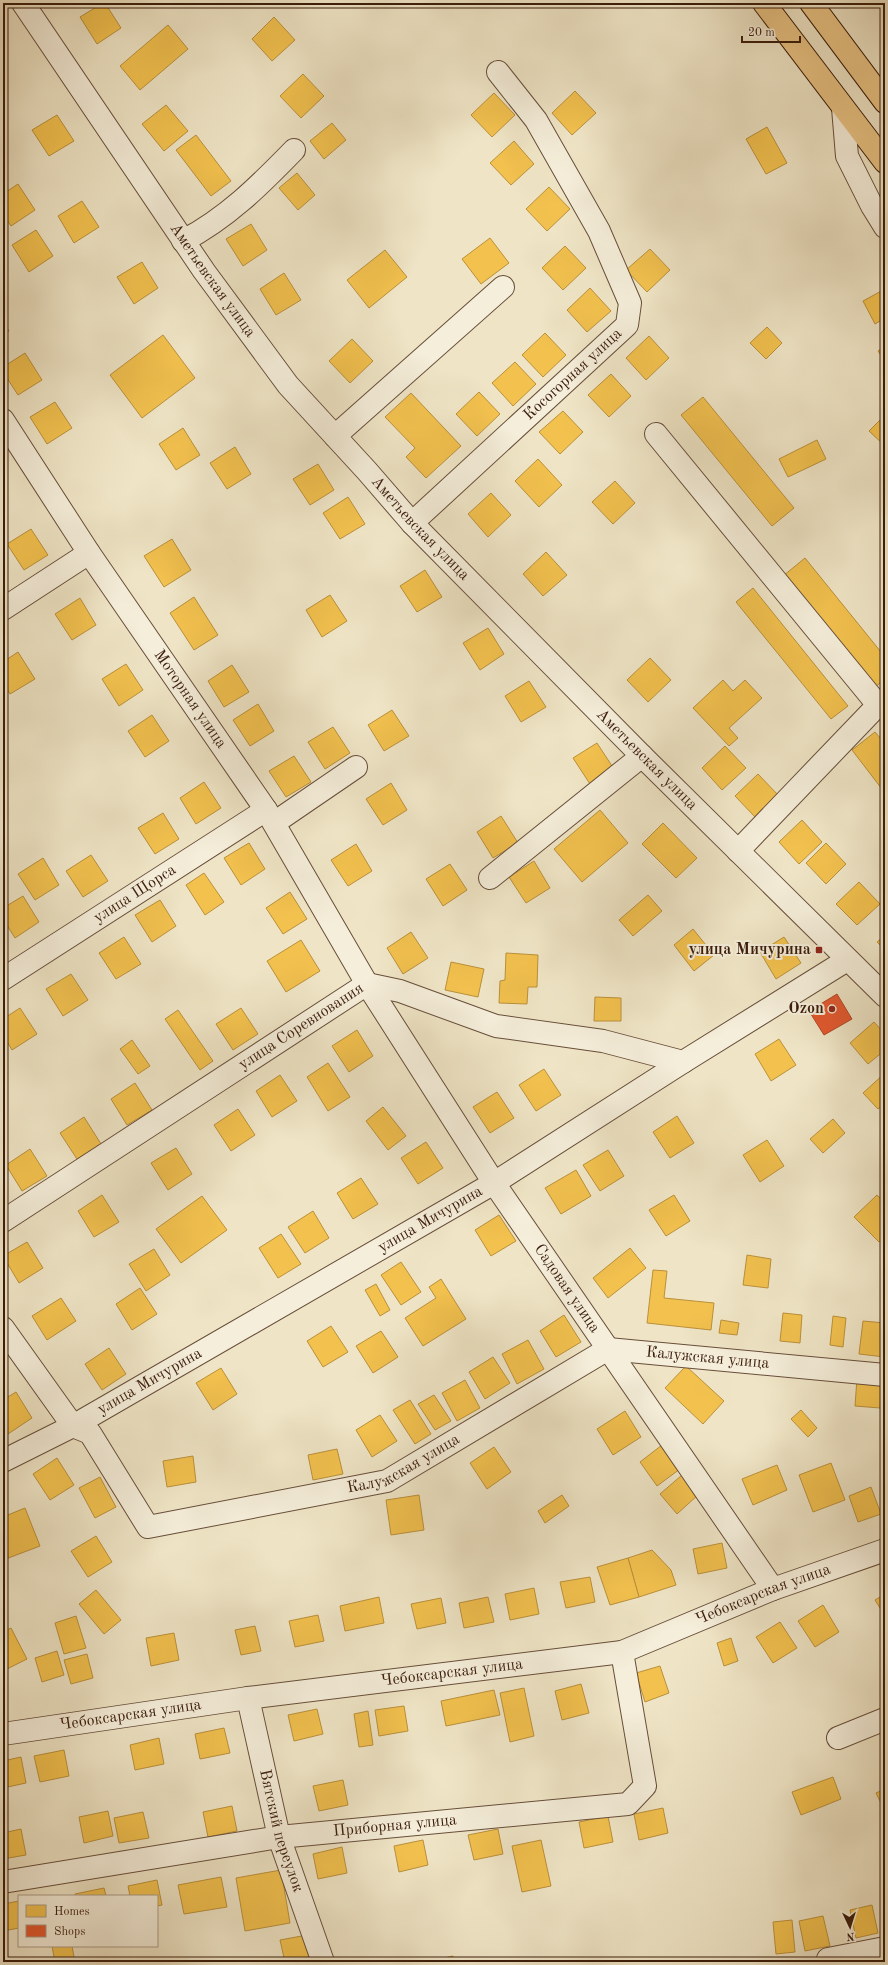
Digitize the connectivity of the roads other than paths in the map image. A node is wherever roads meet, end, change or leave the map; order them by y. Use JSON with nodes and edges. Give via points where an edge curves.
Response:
{"nodes":[{"id":1,"x":23,"y":3,"type":"edge"},
{"id":2,"x":764,"y":3,"type":"edge"},
{"id":3,"x":811,"y":3,"type":"edge"},
{"id":4,"x":498,"y":72,"type":"dead end"},
{"id":5,"x":885,"y":102,"type":"edge"},
{"id":6,"x":843,"y":108,"type":"junction"},
{"id":7,"x":294,"y":150,"type":"dead end"},
{"id":8,"x":885,"y":162,"type":"edge"},
{"id":9,"x":885,"y":227,"type":"edge"},
{"id":10,"x":183,"y":241,"type":"junction"},
{"id":11,"x":503,"y":287,"type":"dead end"},
{"id":12,"x":3,"y":420,"type":"edge"},
{"id":13,"x":656,"y":434,"type":"dead end"},
{"id":14,"x":335,"y":436,"type":"junction"},
{"id":15,"x":412,"y":523,"type":"junction"},
{"id":16,"x":89,"y":553,"type":"junction"},
{"id":17,"x":3,"y":609,"type":"edge"},
{"id":18,"x":881,"y":709,"type":"edge"},
{"id":19,"x":642,"y":756,"type":"junction"},
{"id":20,"x":356,"y":767,"type":"dead end"},
{"id":21,"x":270,"y":816,"type":"junction"},
{"id":22,"x":738,"y":851,"type":"junction"},
{"id":23,"x":490,"y":878,"type":"dead end"},
{"id":24,"x":847,"y":960,"type":"junction"},
{"id":25,"x":3,"y":979,"type":"edge"},
{"id":26,"x":367,"y":984,"type":"junction"},
{"id":27,"x":885,"y":996,"type":"edge"},
{"id":28,"x":683,"y":1062,"type":"junction"},
{"id":29,"x":494,"y":1183,"type":"junction"},
{"id":30,"x":3,"y":1221,"type":"edge"},
{"id":31,"x":3,"y":1328,"type":"edge"},
{"id":32,"x":608,"y":1349,"type":"junction"},
{"id":33,"x":885,"y":1376,"type":"edge"},
{"id":34,"x":73,"y":1426,"type":"junction"},
{"id":35,"x":3,"y":1461,"type":"edge"},
{"id":36,"x":885,"y":1550,"type":"edge"},
{"id":37,"x":772,"y":1589,"type":"junction"},
{"id":38,"x":622,"y":1652,"type":"junction"},
{"id":39,"x":248,"y":1698,"type":"junction"},
{"id":40,"x":885,"y":1719,"type":"edge"},
{"id":41,"x":3,"y":1734,"type":"edge"},
{"id":42,"x":838,"y":1738,"type":"dead end"},
{"id":43,"x":279,"y":1837,"type":"junction"},
{"id":44,"x":3,"y":1882,"type":"edge"},
{"id":45,"x":885,"y":1948,"type":"edge"},
{"id":46,"x":828,"y":1959,"type":"dead end"},
{"id":47,"x":323,"y":1962,"type":"edge"}],
"edges":[{"from":1,"to":10,"type":"street","name":"Аметьевская улица"},
{"from":2,"to":6,"type":"main road"},
{"from":3,"to":5,"type":"main road"},
{"from":4,"to":15,"type":"street","name":"Косогорная улица","via":[[536,120],[599,231],[630,303],[627,325]]},
{"from":6,"to":8,"type":"main road"},
{"from":6,"to":9,"type":"street","via":[[847,156]]},
{"from":7,"to":10,"type":"street","via":[[245,200]]},
{"from":10,"to":14,"type":"street","name":"Аметьевская улица","via":[[288,385]]},
{"from":11,"to":14,"type":"street"},
{"from":12,"to":16,"type":"street","name":"Моторная улица"},
{"from":13,"to":18,"type":"street"},
{"from":14,"to":15,"type":"street","name":"Аметьевская улица"},
{"from":15,"to":19,"type":"street","name":"Аметьевская улица"},
{"from":16,"to":17,"type":"street"},
{"from":16,"to":21,"type":"street","name":"Моторная улица"},
{"from":18,"to":22,"type":"street"},
{"from":19,"to":22,"type":"street","name":"Аметьевская улица"},
{"from":19,"to":23,"type":"street"},
{"from":20,"to":21,"type":"street","name":"улица Щорса"},
{"from":21,"to":25,"type":"street","name":"улица Щорса"},
{"from":21,"to":26,"type":"street","name":"Моторная улица"},
{"from":22,"to":24,"type":"street","name":"Аметьевская улица"},
{"from":24,"to":27,"type":"street","name":"Аметьевская улица"},
{"from":24,"to":28,"type":"street","name":"улица Мичурина"},
{"from":26,"to":28,"type":"street","name":"улица Соревнования","via":[[400,991],[496,1026],[603,1041]]},
{"from":26,"to":29,"type":"street","name":"Садовая улица"},
{"from":26,"to":30,"type":"street","name":"улица Соревнования"},
{"from":28,"to":29,"type":"street","name":"улица Мичурина"},
{"from":29,"to":32,"type":"street","name":"Садовая улица"},
{"from":29,"to":34,"type":"street","name":"улица Мичурина"},
{"from":31,"to":34,"type":"street","name":"Калужская улица"},
{"from":32,"to":33,"type":"street","name":"Калужская улица"},
{"from":32,"to":34,"type":"street","name":"Калужская улица","via":[[387,1481],[148,1527],[90,1433]]},
{"from":32,"to":37,"type":"street","name":"Садовая улица"},
{"from":34,"to":35,"type":"street","name":"улица Мичурина"},
{"from":36,"to":37,"type":"street","name":"Чебоксарская улица"},
{"from":37,"to":38,"type":"street","name":"Чебоксарская улица"},
{"from":38,"to":39,"type":"street","name":"Чебоксарская улица"},
{"from":38,"to":43,"type":"street","name":"Приборная улица","via":[[645,1786],[628,1804]]},
{"from":39,"to":41,"type":"street","name":"Чебоксарская улица"},
{"from":39,"to":43,"type":"street","name":"Вятский переулок"},
{"from":40,"to":42,"type":"street"},
{"from":43,"to":44,"type":"street","name":"Приборная улица"},
{"from":43,"to":47,"type":"street","name":"Вятский переулок"},
{"from":45,"to":46,"type":"street"}]}
